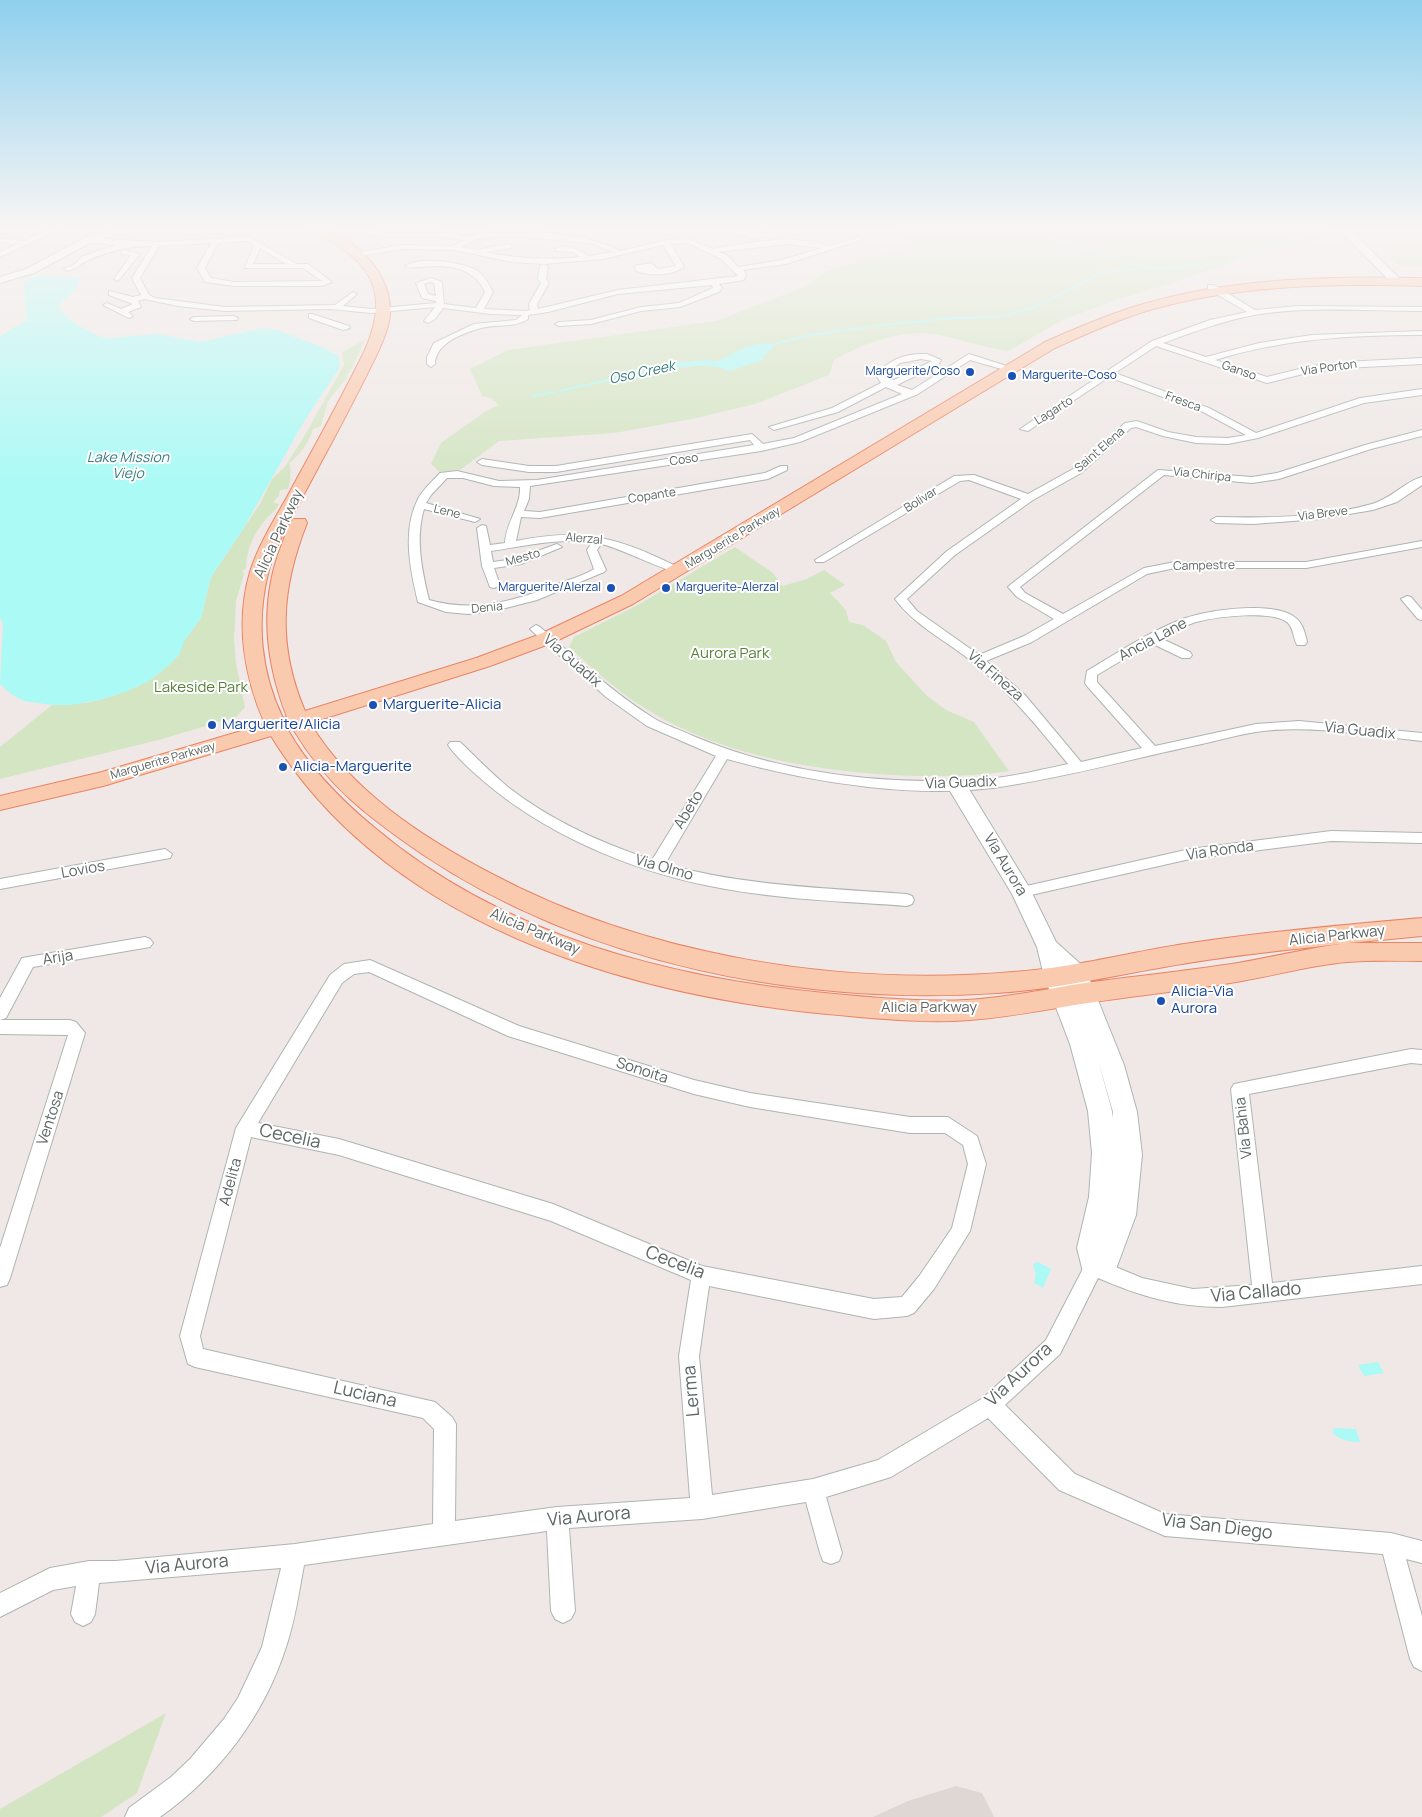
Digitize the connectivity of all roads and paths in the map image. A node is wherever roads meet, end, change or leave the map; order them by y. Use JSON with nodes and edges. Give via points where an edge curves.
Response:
{"nodes":[{"id":1,"x":526,"y":313,"type":"edge"},
{"id":2,"x":125,"y":314,"type":"edge"},
{"id":3,"x":222,"y":314,"type":"edge"},
{"id":4,"x":326,"y":314,"type":"edge"},
{"id":5,"x":374,"y":314,"type":"edge"},
{"id":6,"x":391,"y":314,"type":"edge"},
{"id":7,"x":393,"y":314,"type":"edge"},
{"id":8,"x":405,"y":314,"type":"edge"},
{"id":9,"x":437,"y":314,"type":"edge"},
{"id":10,"x":623,"y":314,"type":"edge"},
{"id":11,"x":1126,"y":314,"type":"edge"},
{"id":12,"x":1251,"y":314,"type":"edge"},
{"id":13,"x":133,"y":317,"type":"dead end"},
{"id":14,"x":240,"y":317,"type":"dead end"},
{"id":15,"x":219,"y":318,"type":"junction"},
{"id":16,"x":393,"y":318,"type":"junction"},
{"id":17,"x":194,"y":319,"type":"dead end"},
{"id":18,"x":428,"y":321,"type":"dead end"},
{"id":19,"x":559,"y":324,"type":"dead end"},
{"id":20,"x":346,"y":328,"type":"dead end"},
{"id":21,"x":1422,"y":333,"type":"edge"},
{"id":22,"x":1155,"y":343,"type":"junction"},
{"id":23,"x":1206,"y":360,"type":"junction"},
{"id":24,"x":1422,"y":361,"type":"edge"},
{"id":25,"x":431,"y":364,"type":"dead end"},
{"id":26,"x":1006,"y":367,"type":"junction"},
{"id":27,"x":1109,"y":374,"type":"junction"},
{"id":28,"x":1267,"y":380,"type":"joint"},
{"id":29,"x":887,"y":382,"type":"junction"},
{"id":30,"x":1422,"y":392,"type":"edge"},
{"id":31,"x":909,"y":394,"type":"junction"},
{"id":32,"x":835,"y":410,"type":"junction"},
{"id":33,"x":851,"y":418,"type":"junction"},
{"id":34,"x":774,"y":427,"type":"dead end"},
{"id":35,"x":1025,"y":429,"type":"dead end"},
{"id":36,"x":1420,"y":435,"type":"edge"},
{"id":37,"x":1255,"y":436,"type":"junction"},
{"id":38,"x":761,"y":448,"type":"junction"},
{"id":39,"x":482,"y":462,"type":"dead end"},
{"id":40,"x":784,"y":468,"type":"dead end"},
{"id":41,"x":556,"y":469,"type":"junction"},
{"id":42,"x":560,"y":479,"type":"junction"},
{"id":43,"x":1422,"y":480,"type":"edge"},
{"id":44,"x":524,"y":484,"type":"junction"},
{"id":45,"x":1029,"y":498,"type":"junction"},
{"id":46,"x":420,"y":505,"type":"junction"},
{"id":47,"x":517,"y":514,"type":"junction"},
{"id":48,"x":1216,"y":520,"type":"dead end"},
{"id":49,"x":599,"y":539,"type":"junction"},
{"id":50,"x":510,"y":544,"type":"junction"},
{"id":51,"x":1422,"y":544,"type":"edge"},
{"id":52,"x":557,"y":547,"type":"dead end"},
{"id":53,"x":485,"y":549,"type":"junction"},
{"id":54,"x":820,"y":560,"type":"dead end"},
{"id":55,"x":488,"y":566,"type":"junction"},
{"id":56,"x":672,"y":568,"type":"junction"},
{"id":57,"x":494,"y":585,"type":"dead end"},
{"id":58,"x":901,"y":599,"type":"joint"},
{"id":59,"x":1407,"y":599,"type":"dead end"},
{"id":60,"x":1422,"y":617,"type":"edge"},
{"id":61,"x":1062,"y":619,"type":"junction"},
{"id":62,"x":540,"y":634,"type":"junction"},
{"id":63,"x":1152,"y":639,"type":"junction"},
{"id":64,"x":1302,"y":642,"type":"dead end"},
{"id":65,"x":1186,"y":655,"type":"dead end"},
{"id":66,"x":978,"y":660,"type":"junction"},
{"id":67,"x":285,"y":718,"type":"junction"},
{"id":68,"x":1422,"y":737,"type":"edge"},
{"id":69,"x":455,"y":745,"type":"dead end"},
{"id":70,"x":1152,"y":751,"type":"junction"},
{"id":71,"x":724,"y":754,"type":"junction"},
{"id":72,"x":1077,"y":766,"type":"junction"},
{"id":73,"x":957,"y":786,"type":"junction"},
{"id":74,"x":0,"y":789,"type":"edge"},
{"id":75,"x":0,"y":803,"type":"edge"},
{"id":76,"x":1422,"y":838,"type":"edge"},
{"id":77,"x":165,"y":854,"type":"dead end"},
{"id":78,"x":656,"y":866,"type":"junction"},
{"id":79,"x":0,"y":884,"type":"edge"},
{"id":80,"x":1022,"y":892,"type":"junction"},
{"id":81,"x":907,"y":900,"type":"dead end"},
{"id":82,"x":1422,"y":927,"type":"edge"},
{"id":83,"x":145,"y":943,"type":"dead end"},
{"id":84,"x":1422,"y":952,"type":"edge"},
{"id":85,"x":350,"y":968,"type":"joint"},
{"id":86,"x":1070,"y":985,"type":"junction"},
{"id":87,"x":0,"y":1013,"type":"edge"},
{"id":88,"x":0,"y":1027,"type":"edge"},
{"id":89,"x":1422,"y":1057,"type":"edge"},
{"id":90,"x":948,"y":1125,"type":"joint"},
{"id":91,"x":245,"y":1128,"type":"junction"},
{"id":92,"x":1094,"y":1267,"type":"junction"},
{"id":93,"x":701,"y":1275,"type":"junction"},
{"id":94,"x":1422,"y":1275,"type":"edge"},
{"id":95,"x":0,"y":1278,"type":"edge"},
{"id":96,"x":1262,"y":1293,"type":"junction"},
{"id":97,"x":190,"y":1336,"type":"joint"},
{"id":98,"x":990,"y":1405,"type":"junction"},
{"id":99,"x":813,"y":1490,"type":"junction"},
{"id":100,"x":702,"y":1508,"type":"junction"},
{"id":101,"x":557,"y":1518,"type":"junction"},
{"id":102,"x":444,"y":1534,"type":"junction"},
{"id":103,"x":1391,"y":1544,"type":"junction"},
{"id":104,"x":1422,"y":1552,"type":"edge"},
{"id":105,"x":831,"y":1553,"type":"dead end"},
{"id":106,"x":295,"y":1555,"type":"junction"},
{"id":107,"x":89,"y":1572,"type":"junction"},
{"id":108,"x":0,"y":1605,"type":"edge"},
{"id":109,"x":563,"y":1612,"type":"dead end"},
{"id":110,"x":83,"y":1614,"type":"dead end"},
{"id":111,"x":1422,"y":1659,"type":"edge"},
{"id":112,"x":138,"y":1817,"type":"edge"}],
"edges":[{"from":1,"to":25,"type":"street","via":[[521,321],[477,326],[437,345]]},
{"from":2,"to":13,"type":"street"},
{"from":3,"to":15,"type":"street"},
{"from":4,"to":20,"type":"street","via":[[316,318]]},
{"from":5,"to":16,"type":"street"},
{"from":6,"to":16,"type":"main road","name":"Alicia Parkway"},
{"from":7,"to":16,"type":"main road","name":"Alicia Parkway"},
{"from":8,"to":16,"type":"street"},
{"from":9,"to":18,"type":"street"},
{"from":10,"to":19,"type":"street","via":[[591,322]]},
{"from":11,"to":26,"type":"main road","name":"Marguerite Parkway","via":[[1092,325]]},
{"from":12,"to":22,"type":"street","name":"Lagarto"},
{"from":14,"to":15,"type":"street"},
{"from":15,"to":17,"type":"street"},
{"from":16,"to":67,"type":"main road","name":"Alicia Parkway","via":[[356,414],[297,527],[282,564],[275,603],[274,636]]},
{"from":16,"to":67,"type":"main road","name":"Alicia Parkway","via":[[378,332],[359,376],[259,572],[252,608],[251,642],[258,685]]},
{"from":21,"to":23,"type":"street","via":[[1364,333],[1291,339]]},
{"from":22,"to":23,"type":"street","name":"Ganso"},
{"from":22,"to":27,"type":"street","name":"Lagarto"},
{"from":23,"to":28,"type":"street","name":"Ganso"},
{"from":24,"to":28,"type":"street","name":"Via Porton","via":[[1344,365]]},
{"from":26,"to":31,"type":"street","name":"Coso","via":[[969,357]]},
{"from":26,"to":56,"type":"main road","name":"Marguerite Parkway"},
{"from":27,"to":35,"type":"street","name":"Lagarto"},
{"from":27,"to":37,"type":"street","name":"Fresca","via":[[1212,413]]},
{"from":29,"to":29,"type":"street","via":[[880,375],[893,363],[924,356],[937,360],[935,364],[896,383]]},
{"from":29,"to":31,"type":"street"},
{"from":29,"to":32,"type":"street"},
{"from":30,"to":37,"type":"street","name":"Saint Elena","via":[[1356,402]]},
{"from":31,"to":33,"type":"street","name":"Coso"},
{"from":32,"to":33,"type":"street"},
{"from":32,"to":34,"type":"street"},
{"from":33,"to":38,"type":"street","name":"Coso","via":[[797,440]]},
{"from":36,"to":61,"type":"street","name":"Via Chiripa","via":[[1368,447],[1279,476],[1252,480],[1162,472],[1014,587],[1021,595]]},
{"from":37,"to":45,"type":"street","name":"Saint Elena","via":[[1228,441],[1196,440],[1137,424],[1128,425],[1077,471]]},
{"from":38,"to":41,"type":"street","name":"Coso","via":[[752,437]]},
{"from":38,"to":42,"type":"street","name":"Coso"},
{"from":39,"to":41,"type":"street","name":"Coso","via":[[529,469]]},
{"from":40,"to":47,"type":"street","name":"Copante","via":[[768,476],[710,486],[540,515]]},
{"from":41,"to":42,"type":"street"},
{"from":42,"to":44,"type":"street","name":"Coso"},
{"from":43,"to":48,"type":"street","name":"Via Breve","via":[[1393,500],[1373,508],[1310,517]]},
{"from":44,"to":46,"type":"street","name":"Coso","via":[[497,484],[444,475]]},
{"from":44,"to":47,"type":"street","via":[[525,497]]},
{"from":45,"to":54,"type":"street","name":"Bolivar","via":[[976,479],[958,478]]},
{"from":45,"to":58,"type":"street","name":"Saint Elena","via":[[951,553]]},
{"from":46,"to":49,"type":"street","name":"Denia","via":[[414,566],[424,602],[457,611],[484,611],[517,604],[600,570],[592,550]]},
{"from":46,"to":53,"type":"street","name":"Lene","via":[[478,524]]},
{"from":47,"to":50,"type":"street","via":[[511,528]]},
{"from":49,"to":50,"type":"street","name":"Alerzal","via":[[560,537]]},
{"from":49,"to":56,"type":"street","name":"Alerzal","via":[[624,546]]},
{"from":50,"to":53,"type":"street","name":"Alerzal"},
{"from":51,"to":61,"type":"street","name":"Campestre","via":[[1306,565],[1175,565],[1144,571]]},
{"from":52,"to":55,"type":"street","name":"Mesto","via":[[517,562]]},
{"from":53,"to":55,"type":"street"},
{"from":55,"to":57,"type":"street"},
{"from":56,"to":62,"type":"main road","name":"Marguerite Parkway","via":[[593,618]]},
{"from":58,"to":66,"type":"street","name":"Via Fineza","via":[[912,613]]},
{"from":59,"to":60,"type":"street"},
{"from":61,"to":66,"type":"street","name":"Campestre","via":[[1028,639]]},
{"from":62,"to":67,"type":"main road","name":"Marguerite Parkway","via":[[477,652]]},
{"from":62,"to":71,"type":"street","name":"Via Guadix","via":[[610,694],[652,723]]},
{"from":63,"to":64,"type":"street","name":"Ancia Lane","via":[[1186,621],[1208,615],[1272,613],[1288,617],[1298,628]]},
{"from":63,"to":65,"type":"street"},
{"from":63,"to":70,"type":"street","name":"Ancia Lane","via":[[1091,674],[1091,683]]},
{"from":66,"to":72,"type":"street","name":"Via Fineza","via":[[1022,698]]},
{"from":67,"to":74,"type":"main road","name":"Marguerite Parkway"},
{"from":67,"to":75,"type":"main road","name":"Marguerite Parkway","via":[[129,772]]},
{"from":67,"to":86,"type":"main road","name":"Alicia Parkway","via":[[292,753],[329,801],[384,850],[446,891],[516,927],[560,945],[680,981],[810,1003],[969,1010]]},
{"from":68,"to":70,"type":"street","name":"Via Guadix","via":[[1299,725],[1256,728]]},
{"from":69,"to":78,"type":"street","name":"Via Olmo","via":[[508,794],[558,825],[609,852]]},
{"from":70,"to":72,"type":"street","name":"Via Guadix"},
{"from":71,"to":73,"type":"street","name":"Via Guadix","via":[[774,768],[831,777]]},
{"from":71,"to":78,"type":"street","name":"Abeto"},
{"from":72,"to":73,"type":"street","name":"Via Guadix","via":[[1011,781]]},
{"from":73,"to":80,"type":"street","name":"Via Aurora"},
{"from":76,"to":80,"type":"street","name":"Via Ronda","via":[[1331,836],[1190,854]]},
{"from":77,"to":79,"type":"street","name":"Lovios"},
{"from":78,"to":81,"type":"street","name":"Via Olmo","via":[[712,882],[792,892]]},
{"from":80,"to":86,"type":"street","name":"Via Aurora"},
{"from":82,"to":86,"type":"main road","name":"Alicia Parkway","via":[[1204,951]]},
{"from":83,"to":87,"type":"street","name":"Arija","via":[[28,962]]},
{"from":84,"to":86,"type":"main road","name":"Alicia Parkway","via":[[1345,953],[1238,972]]},
{"from":85,"to":90,"type":"street","name":"Sonoita","via":[[370,966],[514,1030],[694,1087],[750,1100],[910,1125]]},
{"from":85,"to":91,"type":"street","name":"Adelita","via":[[336,980]]},
{"from":86,"to":92,"type":"street","name":"Via Aurora","via":[[1112,1065],[1125,1112],[1129,1155],[1123,1215],[1106,1260]]},
{"from":88,"to":95,"type":"street","name":"Ventosa","via":[[70,1027],[76,1033]]},
{"from":89,"to":96,"type":"street","name":"Via Bahia","via":[[1411,1056],[1240,1089]]},
{"from":90,"to":93,"type":"street","name":"Cecelia","via":[[971,1141],[977,1164],[961,1231],[907,1306],[874,1309]]},
{"from":91,"to":93,"type":"street","name":"Cecelia","via":[[339,1147],[553,1213]]},
{"from":91,"to":97,"type":"street","name":"Adelita"},
{"from":92,"to":96,"type":"street","name":"Via Callado","via":[[1141,1287],[1193,1298]]},
{"from":92,"to":98,"type":"street","name":"Via Aurora","via":[[1052,1347]]},
{"from":93,"to":100,"type":"street","name":"Lerma","via":[[688,1356]]},
{"from":94,"to":96,"type":"street","name":"Via Callado"},
{"from":97,"to":102,"type":"street","name":"Luciana","via":[[195,1357],[428,1409],[444,1424]]},
{"from":98,"to":99,"type":"street","name":"Via Aurora","via":[[883,1469]]},
{"from":98,"to":103,"type":"street","name":"Via San Diego","via":[[1067,1482],[1165,1525]]},
{"from":99,"to":100,"type":"street","name":"Via Aurora"},
{"from":99,"to":105,"type":"street"},
{"from":100,"to":101,"type":"street","name":"Via Aurora"},
{"from":101,"to":102,"type":"street","name":"Via Aurora"},
{"from":101,"to":109,"type":"street"},
{"from":102,"to":106,"type":"street","name":"Via Aurora"},
{"from":103,"to":104,"type":"street","name":"Via San Diego"},
{"from":103,"to":111,"type":"street"},
{"from":106,"to":107,"type":"street","name":"Via Aurora"},
{"from":106,"to":112,"type":"street","via":[[271,1658],[248,1705],[210,1757],[169,1797]]},
{"from":107,"to":108,"type":"street","name":"Via Aurora","via":[[50,1579]]},
{"from":107,"to":110,"type":"street"}]}
